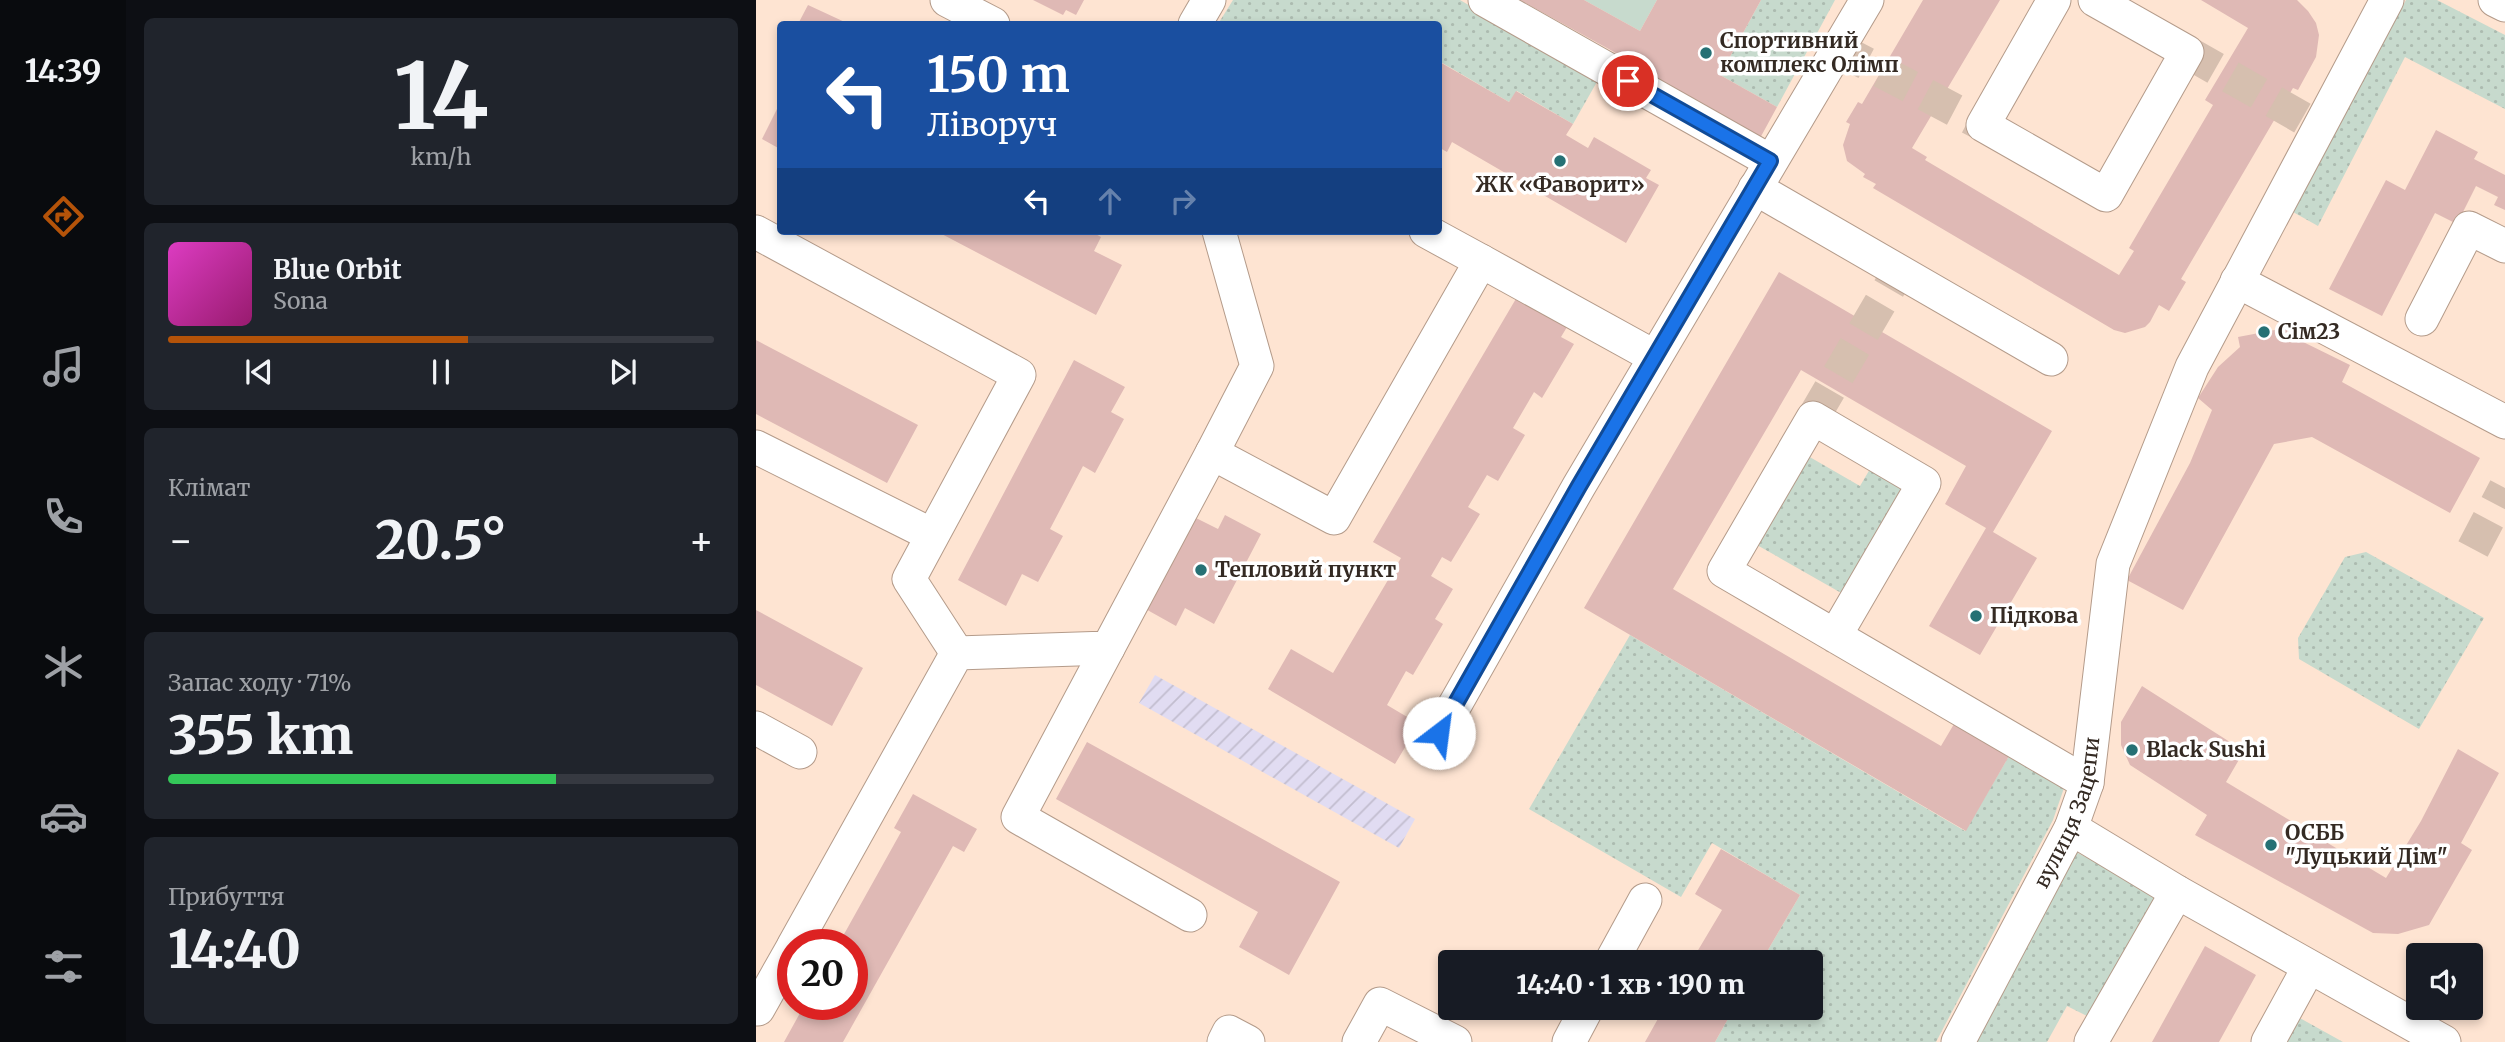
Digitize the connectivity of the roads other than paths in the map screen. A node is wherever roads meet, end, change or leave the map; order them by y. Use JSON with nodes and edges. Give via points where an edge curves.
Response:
{"nodes":[{"id":1,"x":947,"y":0,"type":"edge"},
{"id":2,"x":1209,"y":0,"type":"edge"},
{"id":3,"x":1485,"y":0,"type":"edge"},
{"id":4,"x":1867,"y":0,"type":"edge"},
{"id":5,"x":2054,"y":0,"type":"edge"},
{"id":6,"x":2095,"y":0,"type":"edge"},
{"id":7,"x":2387,"y":0,"type":"edge"},
{"id":8,"x":2495,"y":0,"type":"edge"},
{"id":9,"x":2505,"y":5,"type":"edge"},
{"id":10,"x":987,"y":21,"type":"edge"},
{"id":11,"x":1197,"y":21,"type":"edge"},
{"id":12,"x":1762,"y":175,"type":"junction"},
{"id":13,"x":756,"y":232,"type":"edge"},
{"id":14,"x":1220,"y":235,"type":"edge"},
{"id":15,"x":1433,"y":235,"type":"edge"},
{"id":16,"x":2505,"y":246,"type":"edge"},
{"id":17,"x":1480,"y":261,"type":"junction"},
{"id":18,"x":2237,"y":281,"type":"junction"},
{"id":19,"x":2422,"y":319,"type":"dead end"},
{"id":20,"x":1655,"y":358,"type":"junction"},
{"id":21,"x":2051,"y":359,"type":"dead end"},
{"id":22,"x":2505,"y":422,"type":"edge"},
{"id":23,"x":756,"y":447,"type":"edge"},
{"id":24,"x":1212,"y":453,"type":"junction"},
{"id":25,"x":932,"y":536,"type":"junction"},
{"id":26,"x":1835,"y":636,"type":"junction"},
{"id":27,"x":1108,"y":648,"type":"junction"},
{"id":28,"x":957,"y":653,"type":"junction"},
{"id":29,"x":756,"y":728,"type":"edge"},
{"id":30,"x":1439,"y":733,"type":"dead end"},
{"id":31,"x":800,"y":752,"type":"dead end"},
{"id":32,"x":2087,"y":783,"type":"junction"},
{"id":33,"x":2071,"y":828,"type":"junction"},
{"id":34,"x":2177,"y":892,"type":"junction"},
{"id":35,"x":1644,"y":900,"type":"dead end"},
{"id":36,"x":1190,"y":915,"type":"dead end"},
{"id":37,"x":803,"y":929,"type":"edge"},
{"id":38,"x":1617,"y":950,"type":"edge"},
{"id":39,"x":2309,"y":967,"type":"junction"},
{"id":40,"x":777,"y":975,"type":"edge"},
{"id":41,"x":756,"y":1008,"type":"edge"},
{"id":42,"x":1581,"y":1020,"type":"edge"},
{"id":43,"x":1224,"y":1042,"type":"edge"},
{"id":44,"x":1248,"y":1042,"type":"edge"},
{"id":45,"x":1359,"y":1042,"type":"edge"},
{"id":46,"x":1455,"y":1042,"type":"edge"},
{"id":47,"x":1569,"y":1042,"type":"edge"},
{"id":48,"x":1958,"y":1042,"type":"edge"},
{"id":49,"x":2091,"y":1042,"type":"edge"},
{"id":50,"x":2268,"y":1042,"type":"edge"},
{"id":51,"x":2444,"y":1042,"type":"edge"}],
"edges":[{"from":1,"to":10,"type":"street"},
{"from":2,"to":11,"type":"street"},
{"from":3,"to":12,"type":"street"},
{"from":4,"to":12,"type":"street"},
{"from":5,"to":6,"type":"street","via":[[1983,125],[2106,195],[2187,52]]},
{"from":7,"to":18,"type":"street","name":"вулиця Зацепи"},
{"from":8,"to":9,"type":"street"},
{"from":12,"to":20,"type":"street"},
{"from":12,"to":21,"type":"street"},
{"from":13,"to":25,"type":"street","via":[[1019,375]]},
{"from":14,"to":24,"type":"street","via":[[1257,366]]},
{"from":15,"to":17,"type":"street"},
{"from":16,"to":19,"type":"street","via":[[2469,228]]},
{"from":17,"to":20,"type":"street"},
{"from":17,"to":24,"type":"street","via":[[1334,518]]},
{"from":18,"to":22,"type":"street"},
{"from":18,"to":32,"type":"street","name":"вулиця Зацепи","via":[[2192,368],[2113,564]]},
{"from":20,"to":30,"type":"street"},
{"from":23,"to":25,"type":"street"},
{"from":24,"to":27,"type":"street"},
{"from":25,"to":28,"type":"street","via":[[909,579]]},
{"from":26,"to":26,"type":"street","via":[[1724,571],[1813,418],[1924,484]]},
{"from":26,"to":32,"type":"street"},
{"from":27,"to":28,"type":"street"},
{"from":27,"to":36,"type":"street","via":[[1018,817]]},
{"from":28,"to":37,"type":"street"},
{"from":29,"to":31,"type":"street"},
{"from":32,"to":33,"type":"street","name":"вулиця Зацепи"},
{"from":33,"to":34,"type":"street"},
{"from":33,"to":48,"type":"street","name":"вулиця Зацепи"},
{"from":34,"to":39,"type":"street"},
{"from":34,"to":49,"type":"street"},
{"from":35,"to":38,"type":"street"},
{"from":39,"to":50,"type":"street"},
{"from":39,"to":51,"type":"street"},
{"from":40,"to":41,"type":"street"},
{"from":42,"to":47,"type":"street"},
{"from":43,"to":44,"type":"street","via":[[1229,1032]]},
{"from":45,"to":46,"type":"street","via":[[1380,1004]]}]}
